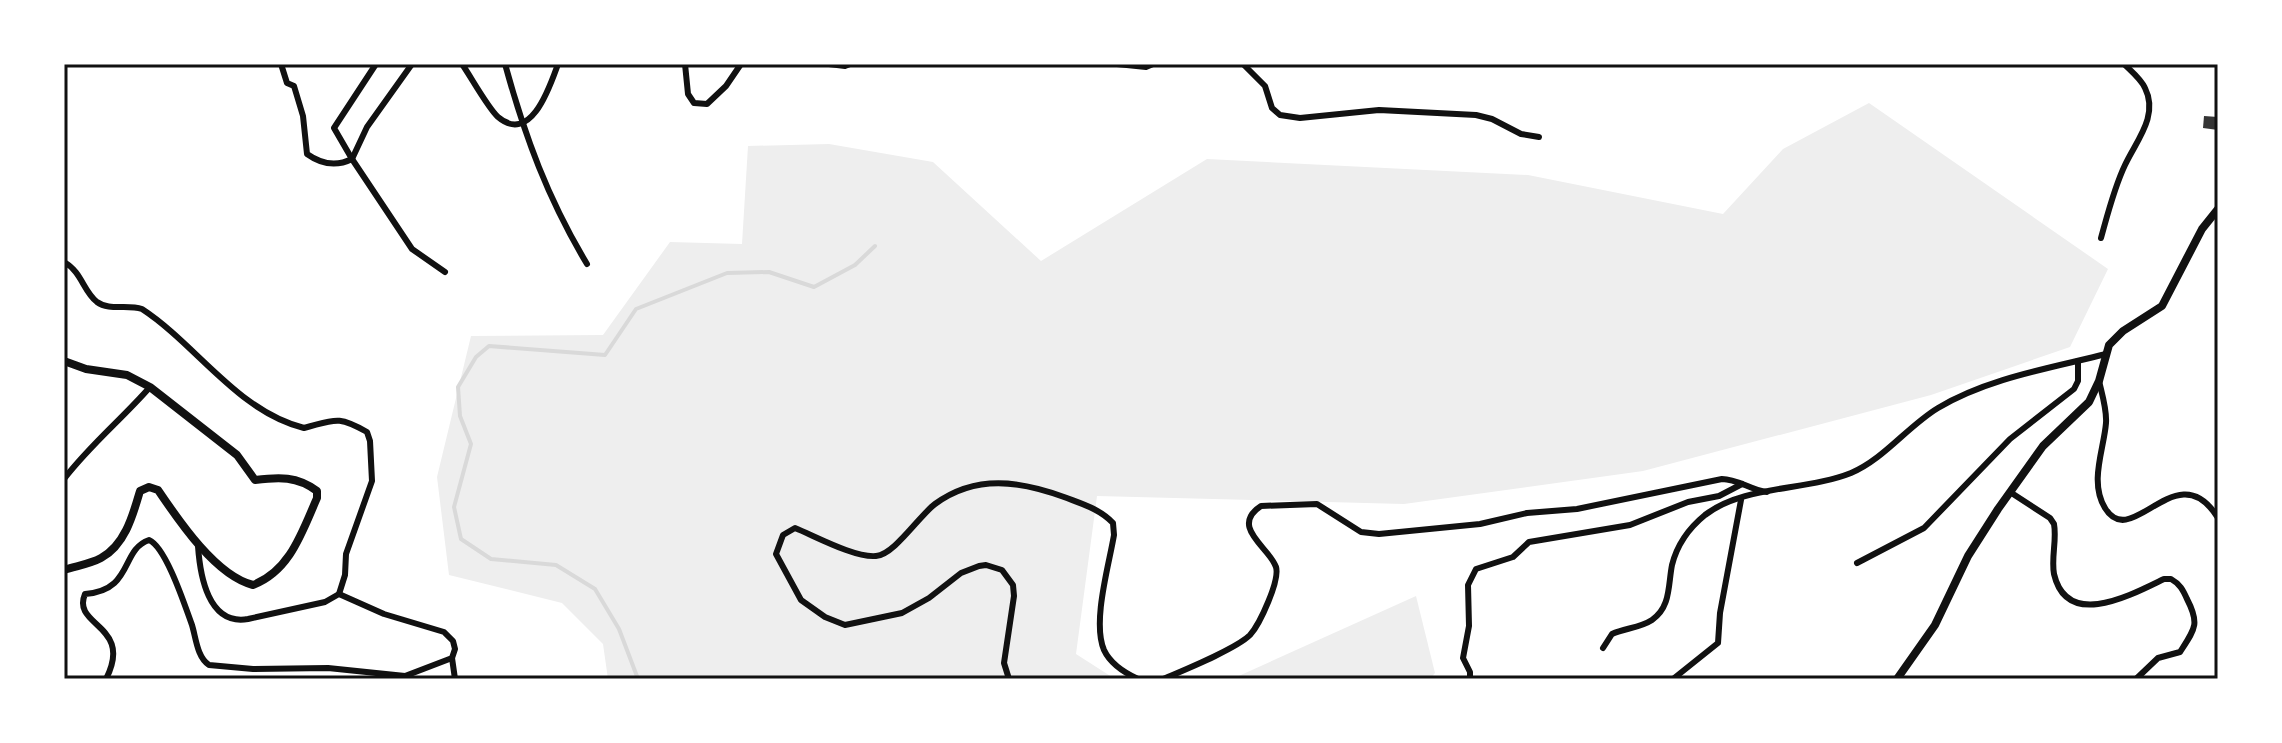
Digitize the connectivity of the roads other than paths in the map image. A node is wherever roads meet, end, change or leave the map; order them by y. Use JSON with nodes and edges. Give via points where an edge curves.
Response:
{"nodes":[{"id":1,"x":281,"y":64,"type":"edge"},
{"id":2,"x":376,"y":64,"type":"edge"},
{"id":3,"x":412,"y":64,"type":"edge"},
{"id":4,"x":462,"y":64,"type":"edge"},
{"id":5,"x":505,"y":64,"type":"edge"},
{"id":6,"x":558,"y":64,"type":"edge"},
{"id":7,"x":685,"y":64,"type":"edge"},
{"id":8,"x":741,"y":64,"type":"edge"},
{"id":9,"x":829,"y":64,"type":"edge"},
{"id":10,"x":850,"y":64,"type":"edge"},
{"id":11,"x":958,"y":64,"type":"edge"},
{"id":12,"x":976,"y":64,"type":"edge"},
{"id":13,"x":1117,"y":64,"type":"edge"},
{"id":14,"x":1153,"y":64,"type":"edge"},
{"id":15,"x":1243,"y":64,"type":"edge"},
{"id":16,"x":2124,"y":64,"type":"edge"},
{"id":17,"x":524,"y":123,"type":"junction"},
{"id":18,"x":1539,"y":137,"type":"dead end"},
{"id":19,"x":352,"y":159,"type":"junction"},
{"id":20,"x":2218,"y":209,"type":"edge"},
{"id":21,"x":2101,"y":238,"type":"dead end"},
{"id":22,"x":64,"y":262,"type":"edge"},
{"id":23,"x":587,"y":264,"type":"dead end"},
{"id":24,"x":445,"y":272,"type":"dead end"},
{"id":25,"x":2106,"y":354,"type":"junction"},
{"id":26,"x":64,"y":361,"type":"edge"},
{"id":27,"x":2078,"y":361,"type":"junction"},
{"id":28,"x":2099,"y":381,"type":"junction"},
{"id":29,"x":150,"y":387,"type":"junction"},
{"id":30,"x":64,"y":479,"type":"edge"},
{"id":31,"x":1742,"y":484,"type":"junction"},
{"id":32,"x":1767,"y":492,"type":"junction"},
{"id":33,"x":2010,"y":492,"type":"junction"},
{"id":34,"x":1741,"y":500,"type":"junction"},
{"id":35,"x":2218,"y":518,"type":"edge"},
{"id":36,"x":198,"y":542,"type":"junction"},
{"id":37,"x":1857,"y":563,"type":"dead end"},
{"id":38,"x":64,"y":570,"type":"edge"},
{"id":39,"x":339,"y":594,"type":"junction"},
{"id":40,"x":1603,"y":648,"type":"dead end"},
{"id":41,"x":452,"y":658,"type":"junction"},
{"id":42,"x":106,"y":679,"type":"edge"},
{"id":43,"x":455,"y":679,"type":"edge"},
{"id":44,"x":1009,"y":679,"type":"edge"},
{"id":45,"x":1138,"y":679,"type":"edge"},
{"id":46,"x":1163,"y":679,"type":"edge"},
{"id":47,"x":1470,"y":679,"type":"edge"},
{"id":48,"x":1673,"y":679,"type":"edge"},
{"id":49,"x":1897,"y":679,"type":"edge"},
{"id":50,"x":2136,"y":679,"type":"edge"}],
"edges":[{"from":1,"to":19,"type":"street","via":[[303,116],[307,154],[326,163]]},
{"from":2,"to":19,"type":"street","via":[[334,128]]},
{"from":3,"to":19,"type":"street","via":[[367,127]]},
{"from":4,"to":17,"type":"street","via":[[498,117]]},
{"from":5,"to":17,"type":"street"},
{"from":6,"to":17,"type":"street","via":[[537,112]]},
{"from":7,"to":8,"type":"street","via":[[688,94],[694,103],[707,104]]},
{"from":9,"to":10,"type":"street"},
{"from":11,"to":12,"type":"street"},
{"from":13,"to":14,"type":"street"},
{"from":15,"to":18,"type":"street","via":[[1265,86],[1280,115],[1300,118],[1379,110],[1476,115]]},
{"from":16,"to":21,"type":"street","via":[[2145,87],[2149,106],[2145,129],[2125,164]]},
{"from":17,"to":23,"type":"street","via":[[545,187]]},
{"from":19,"to":24,"type":"street","via":[[412,249]]},
{"from":20,"to":25,"type":"street","via":[[2162,306],[2115,337]]},
{"from":22,"to":39,"type":"street","via":[[78,272],[101,305],[142,309],[256,406],[304,428],[343,421],[367,432],[372,481],[346,554]]},
{"from":25,"to":27,"type":"street"},
{"from":25,"to":28,"type":"street"},
{"from":26,"to":29,"type":"street","via":[[127,375]]},
{"from":27,"to":32,"type":"street","via":[[2018,376],[1941,406],[1852,472]]},
{"from":27,"to":37,"type":"street","via":[[2074,389],[2010,439],[1924,528]]},
{"from":28,"to":33,"type":"street","via":[[2089,402],[2043,446]]},
{"from":28,"to":35,"type":"street","via":[[2107,420],[2098,477],[2105,508],[2127,521],[2183,493],[2203,499]]},
{"from":29,"to":30,"type":"street"},
{"from":29,"to":36,"type":"street","via":[[237,455],[255,480],[282,477],[317,491],[291,554],[253,585],[216,564]]},
{"from":31,"to":32,"type":"street"},
{"from":31,"to":46,"type":"street","via":[[1722,479],[1577,509],[1379,534],[1361,532],[1317,504],[1261,506],[1250,530],[1275,564],[1276,578],[1256,627],[1242,641]]},
{"from":31,"to":47,"type":"street","via":[[1630,525],[1529,542],[1513,557],[1476,569],[1468,585],[1463,658]]},
{"from":32,"to":34,"type":"street"},
{"from":33,"to":49,"type":"street","via":[[1968,556],[1935,625]]},
{"from":33,"to":50,"type":"street","via":[[2054,524],[2055,577],[2062,594],[2077,604],[2098,605],[2164,579],[2183,589],[2196,613],[2192,633],[2180,652],[2158,658]]},
{"from":34,"to":40,"type":"street","via":[[1712,511],[1683,539],[1659,614],[1612,634]]},
{"from":34,"to":48,"type":"street","via":[[1718,643]]},
{"from":36,"to":38,"type":"street","via":[[158,490],[149,487],[140,491],[114,549]]},
{"from":36,"to":39,"type":"street","via":[[210,599],[227,618],[239,621],[325,602]]},
{"from":39,"to":41,"type":"street","via":[[444,632],[453,641]]},
{"from":41,"to":42,"type":"street","via":[[405,676],[209,665],[165,561],[149,540],[136,547],[114,584],[83,598],[85,612],[106,631],[113,646],[114,663]]},
{"from":41,"to":43,"type":"street"},
{"from":44,"to":45,"type":"street","via":[[1004,663],[1014,596],[1002,570],[970,568],[902,613],[845,625],[801,600],[776,554],[783,535],[795,528],[880,556],[935,504],[965,489],[1023,483],[1079,503],[1113,523],[1102,641],[1110,660]]}]}
